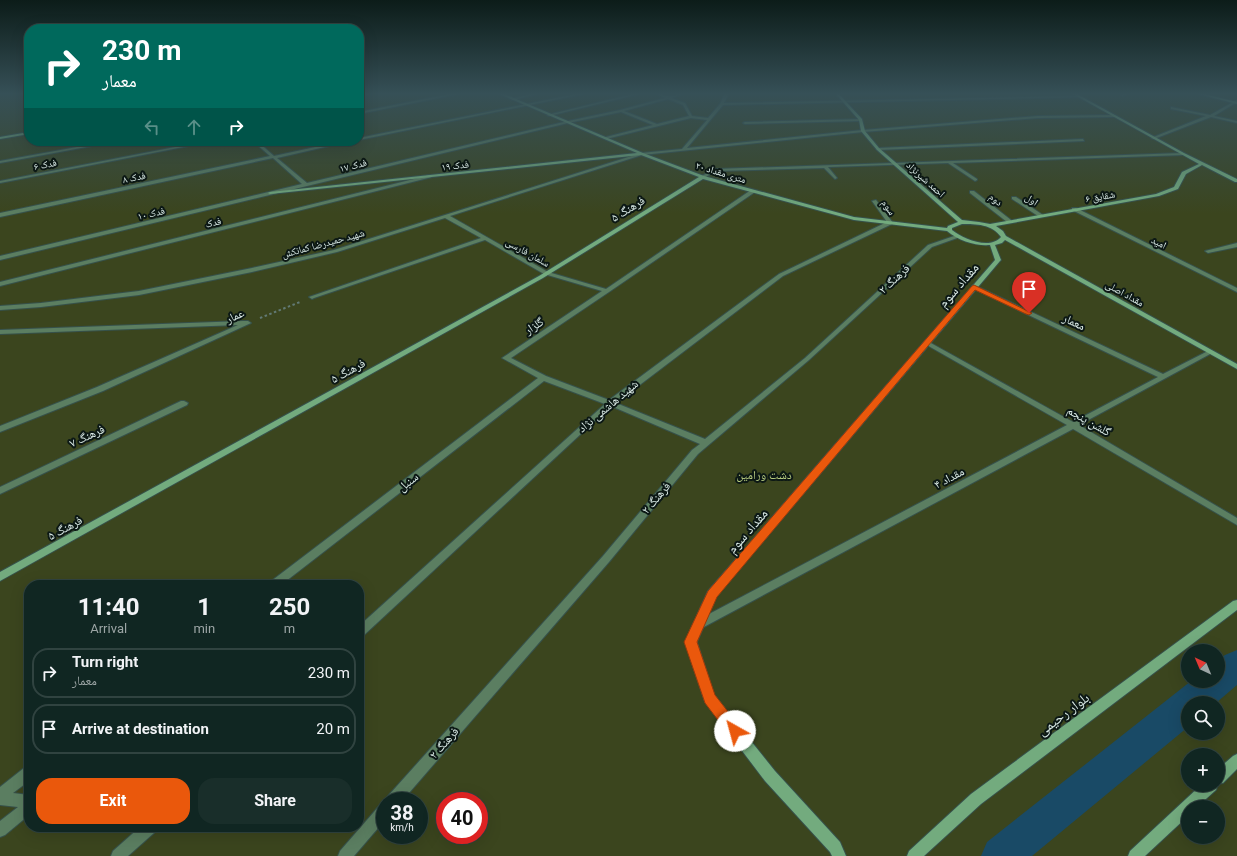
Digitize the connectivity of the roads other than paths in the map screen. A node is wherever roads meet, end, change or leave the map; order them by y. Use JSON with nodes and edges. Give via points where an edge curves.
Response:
{"nodes":[{"id":1,"x":389,"y":133,"type":"edge"},
{"id":2,"x":522,"y":133,"type":"edge"},
{"id":3,"x":595,"y":133,"type":"edge"},
{"id":4,"x":628,"y":133,"type":"edge"},
{"id":5,"x":697,"y":133,"type":"edge"},
{"id":6,"x":844,"y":133,"type":"edge"},
{"id":7,"x":865,"y":133,"type":"edge"},
{"id":8,"x":1144,"y":133,"type":"edge"},
{"id":9,"x":1166,"y":133,"type":"edge"},
{"id":10,"x":24,"y":134,"type":"edge"},
{"id":11,"x":0,"y":138,"type":"edge"},
{"id":12,"x":364,"y":138,"type":"edge"},
{"id":13,"x":607,"y":138,"type":"junction"},
{"id":14,"x":1153,"y":138,"type":"junction"},
{"id":15,"x":1083,"y":140,"type":"dead end"},
{"id":16,"x":89,"y":146,"type":"edge"},
{"id":17,"x":186,"y":146,"type":"edge"},
{"id":18,"x":261,"y":146,"type":"edge"},
{"id":19,"x":324,"y":146,"type":"edge"},
{"id":20,"x":684,"y":149,"type":"junction"},
{"id":21,"x":878,"y":149,"type":"junction"},
{"id":22,"x":642,"y":154,"type":"junction"},
{"id":23,"x":1183,"y":154,"type":"junction"},
{"id":24,"x":273,"y":156,"type":"junction"},
{"id":25,"x":0,"y":162,"type":"edge"},
{"id":26,"x":950,"y":163,"type":"junction"},
{"id":27,"x":896,"y":164,"type":"junction"},
{"id":28,"x":1202,"y":164,"type":"junction"},
{"id":29,"x":825,"y":166,"type":"junction"},
{"id":30,"x":430,"y":176,"type":"junction"},
{"id":31,"x":702,"y":177,"type":"junction"},
{"id":32,"x":835,"y":178,"type":"dead end"},
{"id":33,"x":975,"y":180,"type":"dead end"},
{"id":34,"x":1237,"y":181,"type":"edge"},
{"id":35,"x":0,"y":182,"type":"edge"},
{"id":36,"x":306,"y":185,"type":"junction"},
{"id":37,"x":753,"y":190,"type":"junction"},
{"id":38,"x":972,"y":192,"type":"dead end"},
{"id":39,"x":270,"y":193,"type":"junction"},
{"id":40,"x":1014,"y":198,"type":"dead end"},
{"id":41,"x":874,"y":201,"type":"dead end"},
{"id":42,"x":1074,"y":210,"type":"junction"},
{"id":43,"x":0,"y":215,"type":"edge"},
{"id":44,"x":1040,"y":215,"type":"junction"},
{"id":45,"x":446,"y":216,"type":"junction"},
{"id":46,"x":1009,"y":221,"type":"junction"},
{"id":47,"x":961,"y":222,"type":"junction"},
{"id":48,"x":890,"y":223,"type":"junction"},
{"id":49,"x":989,"y":226,"type":"junction"},
{"id":50,"x":950,"y":230,"type":"junction"},
{"id":51,"x":957,"y":237,"type":"junction"},
{"id":52,"x":1004,"y":237,"type":"junction"},
{"id":53,"x":486,"y":238,"type":"junction"},
{"id":54,"x":992,"y":243,"type":"junction"},
{"id":55,"x":1237,"y":245,"type":"edge"},
{"id":56,"x":1208,"y":251,"type":"dead end"},
{"id":57,"x":0,"y":258,"type":"edge"},
{"id":58,"x":546,"y":273,"type":"junction"},
{"id":59,"x":0,"y":284,"type":"edge"},
{"id":60,"x":974,"y":287,"type":"junction"},
{"id":61,"x":1237,"y":290,"type":"edge"},
{"id":62,"x":607,"y":291,"type":"junction"},
{"id":63,"x":312,"y":297,"type":"road end"},
{"id":64,"x":0,"y":308,"type":"edge"},
{"id":65,"x":0,"y":332,"type":"edge"},
{"id":66,"x":927,"y":343,"type":"junction"},
{"id":67,"x":1210,"y":352,"type":"junction"},
{"id":68,"x":1237,"y":367,"type":"edge"},
{"id":69,"x":1164,"y":377,"type":"junction"},
{"id":70,"x":543,"y":378,"type":"junction"},
{"id":71,"x":184,"y":403,"type":"dead end"},
{"id":72,"x":610,"y":403,"type":"junction"},
{"id":73,"x":1073,"y":426,"type":"junction"},
{"id":74,"x":0,"y":429,"type":"edge"},
{"id":75,"x":706,"y":443,"type":"junction"},
{"id":76,"x":0,"y":491,"type":"edge"},
{"id":77,"x":1237,"y":522,"type":"edge"},
{"id":78,"x":0,"y":577,"type":"edge"},
{"id":79,"x":280,"y":580,"type":"edge"},
{"id":80,"x":1237,"y":604,"type":"edge"},
{"id":81,"x":698,"y":626,"type":"junction"},
{"id":82,"x":364,"y":629,"type":"edge"},
{"id":83,"x":1237,"y":760,"type":"edge"},
{"id":84,"x":1225,"y":771,"type":"edge"},
{"id":85,"x":24,"y":777,"type":"edge"},
{"id":86,"x":401,"y":792,"type":"edge"},
{"id":87,"x":1204,"y":792,"type":"edge"},
{"id":88,"x":0,"y":795,"type":"edge"},
{"id":89,"x":0,"y":798,"type":"edge"},
{"id":90,"x":24,"y":801,"type":"edge"},
{"id":91,"x":24,"y":811,"type":"edge"},
{"id":92,"x":376,"y":820,"type":"edge"},
{"id":93,"x":0,"y":830,"type":"edge"},
{"id":94,"x":144,"y":832,"type":"edge"},
{"id":95,"x":118,"y":856,"type":"edge"},
{"id":96,"x":345,"y":856,"type":"edge"},
{"id":97,"x":839,"y":856,"type":"edge"},
{"id":98,"x":914,"y":856,"type":"edge"},
{"id":99,"x":1135,"y":856,"type":"edge"}],
"edges":[{"from":1,"to":12,"type":"street"},
{"from":2,"to":36,"type":"street","name":"فدک ۱۷"},
{"from":3,"to":13,"type":"street","name":"۲۰ متری مقداد"},
{"from":4,"to":13,"type":"street"},
{"from":5,"to":20,"type":"street"},
{"from":6,"to":20,"type":"street","name":"شهید حمیدرضا کمانکش"},
{"from":7,"to":21,"type":"street","name":"احمد شیرنژاد"},
{"from":8,"to":14,"type":"street"},
{"from":9,"to":14,"type":"street"},
{"from":10,"to":11,"type":"street"},
{"from":13,"to":22,"type":"street","name":"۲۰ متری مقداد"},
{"from":14,"to":23,"type":"street"},
{"from":15,"to":21,"type":"street"},
{"from":16,"to":25,"type":"street"},
{"from":17,"to":35,"type":"street","name":"فدک ۶"},
{"from":18,"to":24,"type":"street"},
{"from":19,"to":24,"type":"street","name":"فدک ۸"},
{"from":20,"to":22,"type":"street","name":"شهید حمیدرضا کمانکش"},
{"from":21,"to":27,"type":"street","name":"احمد شیرنژاد"},
{"from":22,"to":30,"type":"street","name":"فدک ۱۹"},
{"from":22,"to":31,"type":"street","name":"۲۰ متری مقداد"},
{"from":22,"to":45,"type":"street","name":"شهید حمیدرضا کمانکش"},
{"from":23,"to":26,"type":"street"},
{"from":23,"to":28,"type":"street"},
{"from":24,"to":36,"type":"street"},
{"from":24,"to":43,"type":"street","name":"فدک ۸"},
{"from":26,"to":27,"type":"street"},
{"from":26,"to":33,"type":"street"},
{"from":27,"to":29,"type":"street"},
{"from":27,"to":47,"type":"street","name":"احمد شیرنژاد"},
{"from":28,"to":34,"type":"street"},
{"from":28,"to":42,"type":"street","name":"شقایق ۶","via":[[1184,173],[1176,188],[1157,195]]},
{"from":29,"to":31,"type":"street","via":[[715,170]]},
{"from":29,"to":32,"type":"street"},
{"from":30,"to":39,"type":"street","name":"فدک ۱۹"},
{"from":30,"to":59,"type":"street","name":"فدک"},
{"from":31,"to":37,"type":"street","name":"۲۰ متری مقداد"},
{"from":31,"to":58,"type":"street","name":"فرهنگ ۵"},
{"from":36,"to":39,"type":"street","name":"فدک ۱۰"},
{"from":37,"to":48,"type":"street","name":"۲۰ متری مقداد","via":[[854,218]]},
{"from":37,"to":62,"type":"street","name":"گلزار"},
{"from":38,"to":46,"type":"street","name":"دوم"},
{"from":39,"to":57,"type":"street","name":"فدک ۱۰"},
{"from":40,"to":44,"type":"street","name":"اول"},
{"from":41,"to":48,"type":"street","name":"سوم"},
{"from":42,"to":44,"type":"street","name":"شقایق ۶"},
{"from":42,"to":61,"type":"street","name":"امید"},
{"from":44,"to":46,"type":"street","name":"شقایق ۶"},
{"from":45,"to":53,"type":"street","name":"سلمان فارسی"},
{"from":45,"to":64,"type":"street","name":"شهید حمیدرضا کمانکش","via":[[335,251],[252,270],[139,293]]},
{"from":46,"to":49,"type":"street","name":"شقایق ۶"},
{"from":47,"to":49,"type":"street"},
{"from":47,"to":50,"type":"street","via":[[954,224]]},
{"from":48,"to":50,"type":"street","name":"۲۰ متری مقداد"},
{"from":48,"to":72,"type":"street","name":"شهید هاشمی نژاد","via":[[781,275]]},
{"from":49,"to":52,"type":"street","name":"مقداد اصلی","via":[[1002,233]]},
{"from":50,"to":51,"type":"street"},
{"from":51,"to":54,"type":"street","via":[[974,242]]},
{"from":51,"to":75,"type":"street","name":"فرهنگ ۲","via":[[930,246],[807,359]]},
{"from":52,"to":54,"type":"street","via":[[999,242]]},
{"from":52,"to":67,"type":"street","name":"مقداد اصلی"},
{"from":53,"to":58,"type":"street","name":"سلمان فارسی"},
{"from":53,"to":63,"type":"street"},
{"from":54,"to":60,"type":"street","name":"مقداد سوم","via":[[998,260]]},
{"from":55,"to":56,"type":"street"},
{"from":58,"to":62,"type":"street","name":"سلمان فارسی"},
{"from":58,"to":78,"type":"street","name":"فرهنگ ۵"},
{"from":60,"to":66,"type":"street","name":"مقداد سوم"},
{"from":60,"to":69,"type":"street","name":"معمار"},
{"from":62,"to":70,"type":"street","name":"گلزار","via":[[506,358]]},
{"from":65,"to":74,"type":"street","name":"عمار","via":[[248,323],[100,389]]},
{"from":66,"to":73,"type":"street","name":"گلشن پنجم"},
{"from":66,"to":81,"type":"street","name":"مقداد سوم","via":[[712,594]]},
{"from":67,"to":68,"type":"street","name":"مقداد اصلی"},
{"from":67,"to":69,"type":"street","name":"مقداد ۴"},
{"from":69,"to":73,"type":"street","name":"مقداد ۴"},
{"from":70,"to":72,"type":"street","name":"گلزار"},
{"from":70,"to":79,"type":"street","name":"سنبل"},
{"from":71,"to":76,"type":"street","name":"فرهنگ ۷"},
{"from":72,"to":75,"type":"street","name":"گلزار"},
{"from":72,"to":82,"type":"street","name":"شهید هاشمی نژاد"},
{"from":73,"to":77,"type":"street","name":"گلشن پنجم"},
{"from":73,"to":81,"type":"street","name":"مقداد ۴"},
{"from":75,"to":86,"type":"street","name":"فرهنگ ۲","via":[[695,452],[606,559]]},
{"from":80,"to":98,"type":"street","name":"بلوار رحیمی","via":[[976,799]]},
{"from":81,"to":97,"type":"street","name":"مقداد سوم","via":[[691,642],[709,698],[770,776],[835,847]]},
{"from":83,"to":84,"type":"street"},
{"from":85,"to":88,"type":"street"},
{"from":87,"to":99,"type":"street"},
{"from":89,"to":90,"type":"street"},
{"from":91,"to":93,"type":"street"},
{"from":92,"to":96,"type":"street"},
{"from":94,"to":95,"type":"street"}]}
